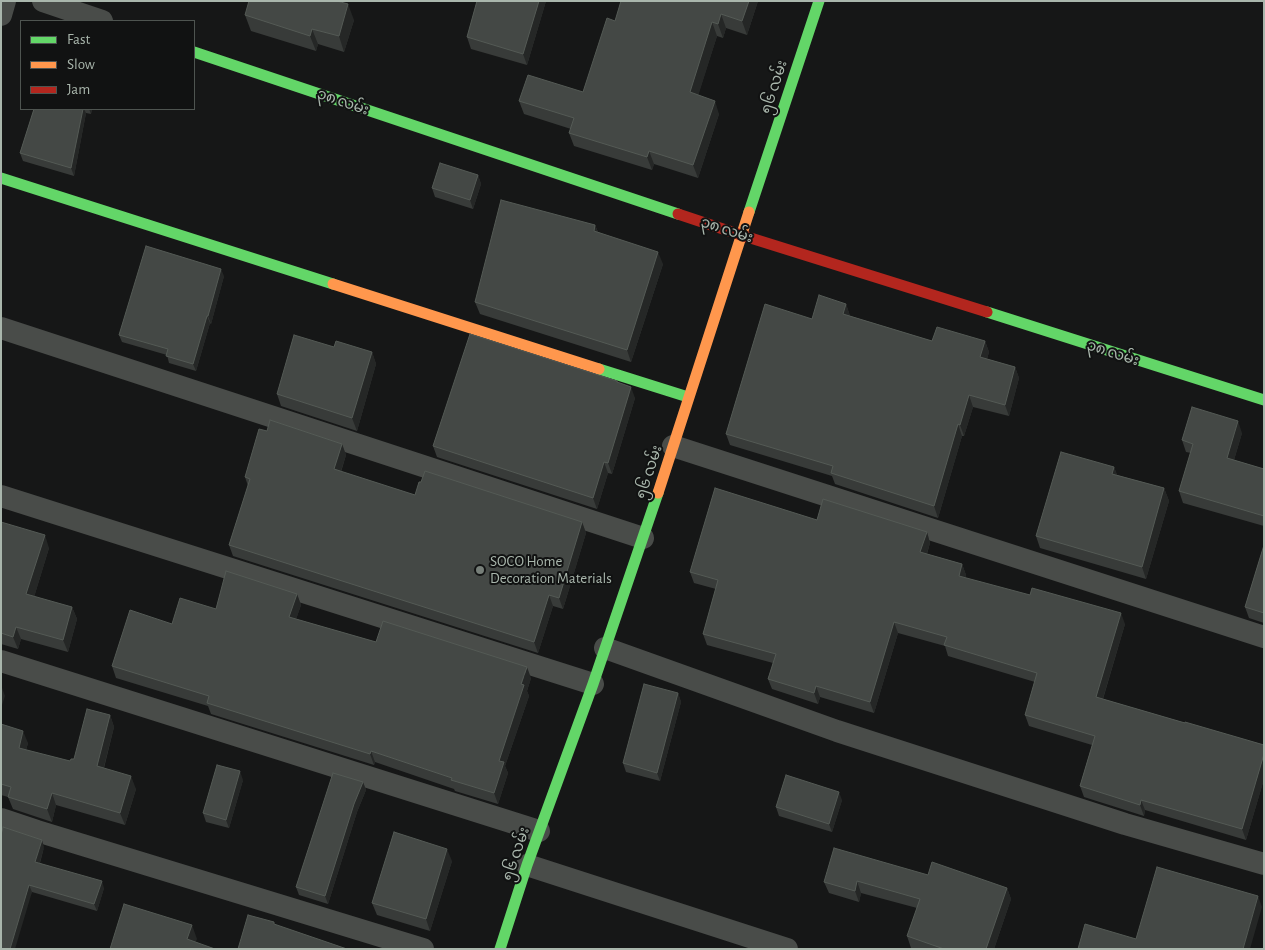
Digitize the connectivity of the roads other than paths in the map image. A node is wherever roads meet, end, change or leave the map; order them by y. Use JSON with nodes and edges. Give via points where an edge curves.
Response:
{"nodes":[{"id":1,"x":6,"y":1,"type":"edge"},
{"id":2,"x":42,"y":1,"type":"edge"},
{"id":3,"x":819,"y":1,"type":"edge"},
{"id":4,"x":1,"y":16,"type":"edge"},
{"id":5,"x":99,"y":20,"type":"edge"},
{"id":6,"x":195,"y":52,"type":"edge"},
{"id":7,"x":1,"y":178,"type":"edge"},
{"id":8,"x":741,"y":235,"type":"junction"},
{"id":9,"x":1,"y":328,"type":"edge"},
{"id":10,"x":688,"y":397,"type":"junction"},
{"id":11,"x":1264,"y":400,"type":"edge"},
{"id":12,"x":673,"y":446,"type":"junction"},
{"id":13,"x":1,"y":496,"type":"edge"},
{"id":14,"x":643,"y":538,"type":"junction"},
{"id":15,"x":1264,"y":637,"type":"edge"},
{"id":16,"x":605,"y":648,"type":"junction"},
{"id":17,"x":1,"y":661,"type":"edge"},
{"id":18,"x":593,"y":684,"type":"junction"},
{"id":19,"x":1,"y":819,"type":"edge"},
{"id":20,"x":539,"y":832,"type":"junction"},
{"id":21,"x":1264,"y":864,"type":"edge"},
{"id":22,"x":527,"y":865,"type":"junction"},
{"id":23,"x":423,"y":949,"type":"edge"},
{"id":24,"x":500,"y":949,"type":"edge"},
{"id":25,"x":787,"y":949,"type":"edge"}],
"edges":[{"from":1,"to":4,"type":"street"},
{"from":2,"to":5,"type":"street"},
{"from":3,"to":8,"type":"street","name":"၅၆ လမ်း"},
{"from":6,"to":8,"type":"street","name":"၃၈ လမ်း"},
{"from":7,"to":10,"type":"street"},
{"from":8,"to":10,"type":"street","name":"၅၆ လမ်း"},
{"from":8,"to":11,"type":"street","name":"၃၈ လမ်း"},
{"from":9,"to":14,"type":"street"},
{"from":10,"to":12,"type":"street","name":"၅၆ လမ်း"},
{"from":12,"to":14,"type":"street","name":"၅၆ လမ်း"},
{"from":12,"to":15,"type":"street"},
{"from":13,"to":18,"type":"street"},
{"from":14,"to":16,"type":"street","name":"၅၆ လမ်း"},
{"from":16,"to":18,"type":"street","name":"၅၆ လမ်း"},
{"from":16,"to":21,"type":"street","via":[[838,731],[1125,824]]},
{"from":17,"to":20,"type":"street"},
{"from":18,"to":20,"type":"street","name":"၅၆ လမ်း"},
{"from":19,"to":23,"type":"street"},
{"from":20,"to":22,"type":"street","name":"၅၆ လမ်း"},
{"from":22,"to":24,"type":"street","name":"၅၆ လမ်း"},
{"from":22,"to":25,"type":"street"}]}
